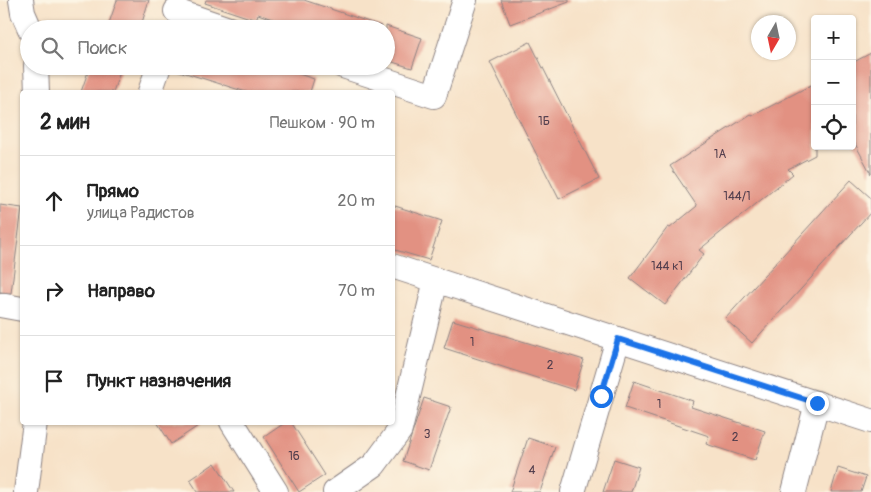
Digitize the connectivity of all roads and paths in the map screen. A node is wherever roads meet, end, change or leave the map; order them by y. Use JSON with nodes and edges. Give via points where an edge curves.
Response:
{"nodes":[{"id":1,"x":21,"y":0,"type":"edge"},
{"id":2,"x":465,"y":0,"type":"edge"},
{"id":3,"x":176,"y":13,"type":"edge"},
{"id":4,"x":26,"y":20,"type":"edge"},
{"id":5,"x":199,"y":20,"type":"edge"},
{"id":6,"x":36,"y":75,"type":"edge"},
{"id":7,"x":155,"y":75,"type":"edge"},
{"id":8,"x":370,"y":75,"type":"edge"},
{"id":9,"x":37,"y":90,"type":"edge"},
{"id":10,"x":151,"y":90,"type":"edge"},
{"id":11,"x":395,"y":267,"type":"edge"},
{"id":12,"x":436,"y":280,"type":"junction"},
{"id":13,"x":0,"y":306,"type":"edge"},
{"id":14,"x":20,"y":309,"type":"edge"},
{"id":15,"x":618,"y":339,"type":"junction"},
{"id":16,"x":817,"y":403,"type":"junction"},
{"id":17,"x":871,"y":421,"type":"edge"},
{"id":18,"x":35,"y":425,"type":"edge"},
{"id":19,"x":234,"y":425,"type":"edge"},
{"id":20,"x":26,"y":492,"type":"edge"},
{"id":21,"x":276,"y":492,"type":"edge"},
{"id":22,"x":335,"y":492,"type":"edge"},
{"id":23,"x":573,"y":492,"type":"edge"},
{"id":24,"x":794,"y":492,"type":"edge"}],
"edges":[{"from":1,"to":4,"type":"street"},
{"from":2,"to":8,"type":"street","via":[[434,96]]},
{"from":3,"to":5,"type":"street"},
{"from":6,"to":9,"type":"street"},
{"from":7,"to":10,"type":"street"},
{"from":11,"to":12,"type":"street"},
{"from":12,"to":15,"type":"street"},
{"from":12,"to":22,"type":"street","via":[[400,430],[374,465]]},
{"from":13,"to":14,"type":"street"},
{"from":15,"to":16,"type":"street"},
{"from":15,"to":23,"type":"street"},
{"from":16,"to":17,"type":"street"},
{"from":16,"to":24,"type":"street"},
{"from":18,"to":20,"type":"street"},
{"from":19,"to":21,"type":"street"}]}
